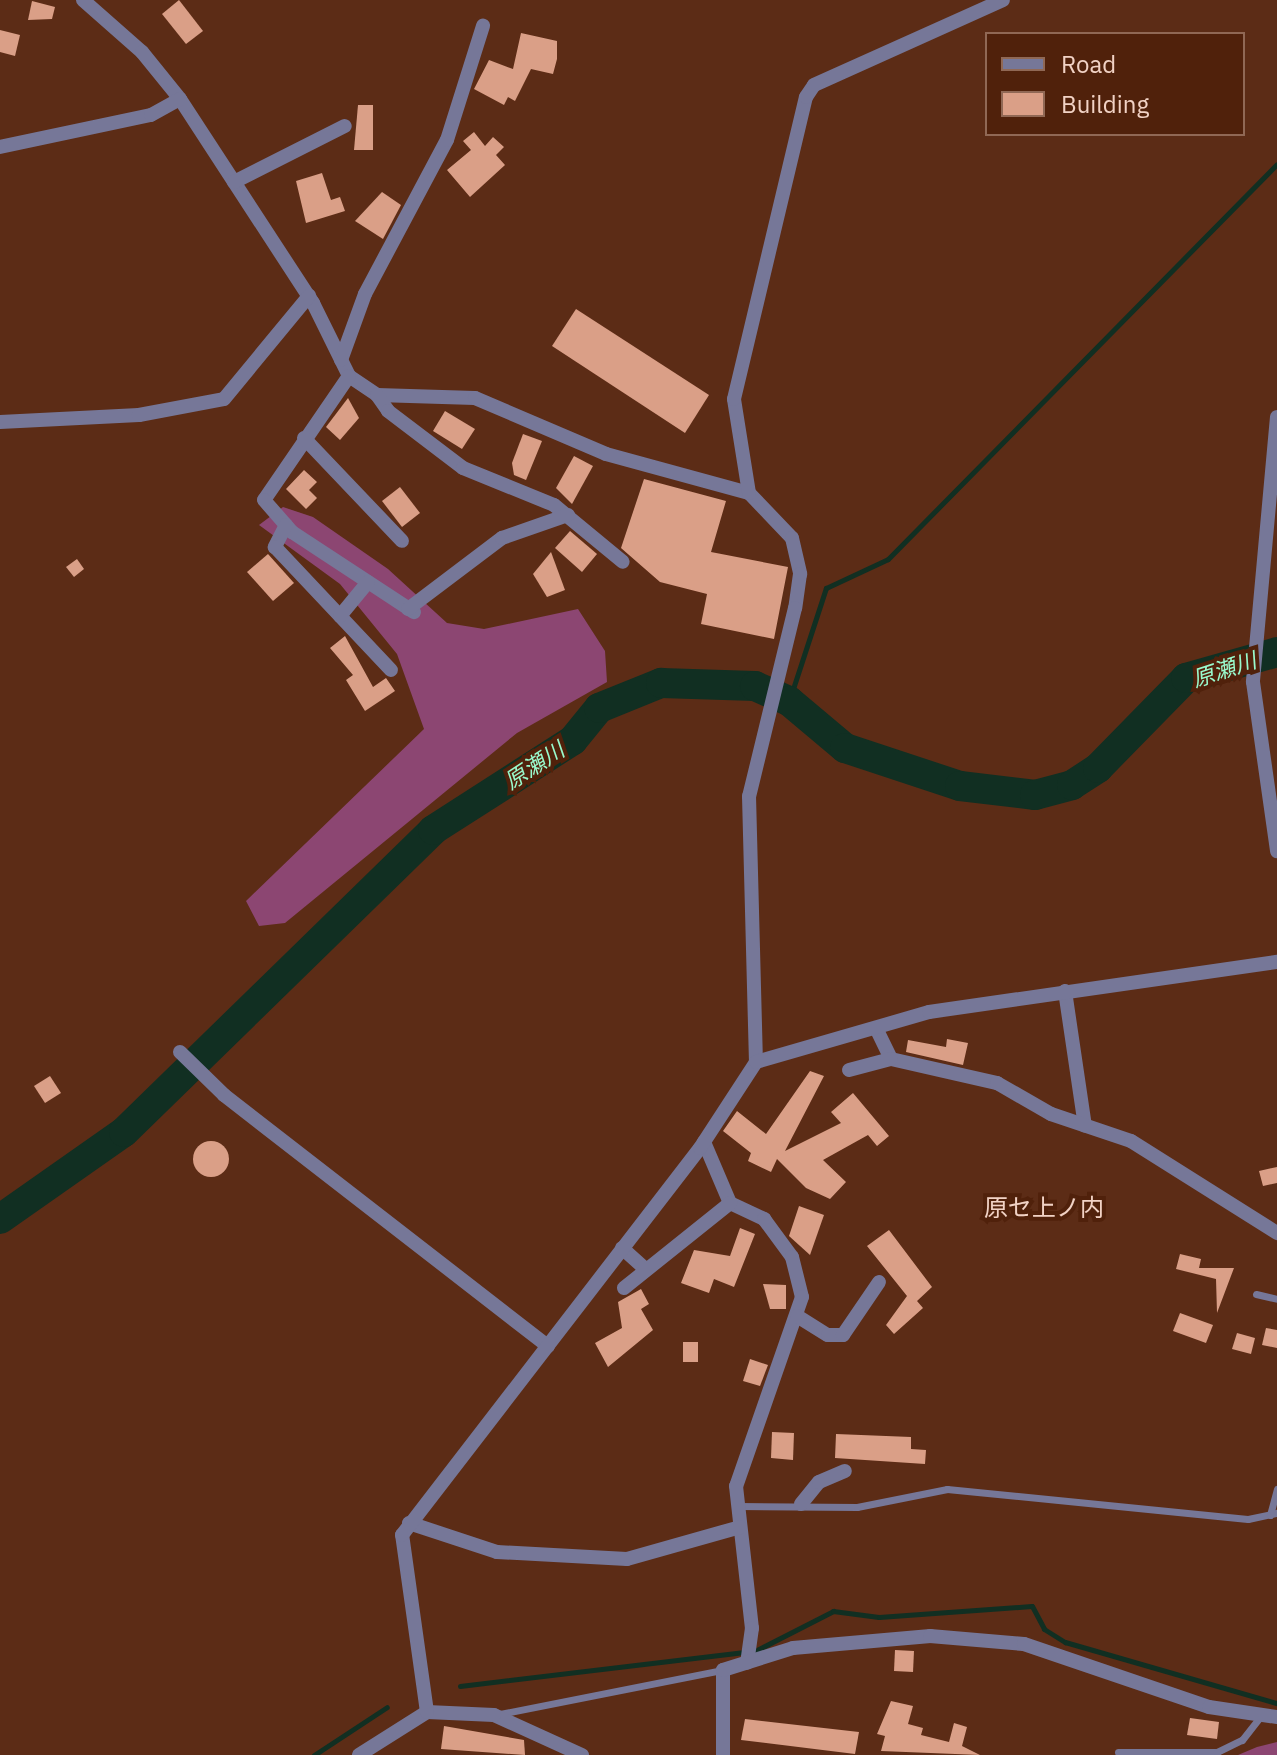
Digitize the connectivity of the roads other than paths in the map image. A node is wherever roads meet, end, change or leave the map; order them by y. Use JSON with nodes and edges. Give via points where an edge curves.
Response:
{"nodes":[{"id":1,"x":83,"y":0,"type":"edge"},
{"id":2,"x":1003,"y":0,"type":"edge"},
{"id":3,"x":483,"y":26,"type":"dead end"},
{"id":4,"x":180,"y":99,"type":"junction"},
{"id":5,"x":345,"y":126,"type":"dead end"},
{"id":6,"x":0,"y":147,"type":"edge"},
{"id":7,"x":234,"y":182,"type":"junction"},
{"id":8,"x":309,"y":296,"type":"junction"},
{"id":9,"x":341,"y":360,"type":"junction"},
{"id":10,"x":349,"y":376,"type":"junction"},
{"id":11,"x":377,"y":395,"type":"junction"},
{"id":12,"x":1277,"y":417,"type":"edge"},
{"id":13,"x":0,"y":422,"type":"edge"},
{"id":14,"x":304,"y":438,"type":"junction"},
{"id":15,"x":749,"y":493,"type":"junction"},
{"id":16,"x":1273,"y":497,"type":"edge"},
{"id":17,"x":568,"y":515,"type":"junction"},
{"id":18,"x":286,"y":525,"type":"junction"},
{"id":19,"x":402,"y":541,"type":"dead end"},
{"id":20,"x":623,"y":562,"type":"dead end"},
{"id":21,"x":368,"y":582,"type":"junction"},
{"id":22,"x":340,"y":616,"type":"junction"},
{"id":23,"x":391,"y":670,"type":"dead end"},
{"id":24,"x":1277,"y":851,"type":"edge"},
{"id":25,"x":1277,"y":962,"type":"edge"},
{"id":26,"x":1065,"y":991,"type":"junction"},
{"id":27,"x":876,"y":1028,"type":"junction"},
{"id":28,"x":180,"y":1052,"type":"dead end"},
{"id":29,"x":891,"y":1059,"type":"junction"},
{"id":30,"x":756,"y":1062,"type":"junction"},
{"id":31,"x":849,"y":1070,"type":"dead end"},
{"id":32,"x":1085,"y":1126,"type":"junction"},
{"id":33,"x":704,"y":1142,"type":"junction"},
{"id":34,"x":730,"y":1203,"type":"junction"},
{"id":35,"x":1277,"y":1233,"type":"edge"},
{"id":36,"x":622,"y":1248,"type":"junction"},
{"id":37,"x":645,"y":1269,"type":"junction"},
{"id":38,"x":879,"y":1282,"type":"dead end"},
{"id":39,"x":624,"y":1288,"type":"dead end"},
{"id":40,"x":1256,"y":1294,"type":"dead end"},
{"id":41,"x":1277,"y":1299,"type":"edge"},
{"id":42,"x":797,"y":1316,"type":"junction"},
{"id":43,"x":548,"y":1346,"type":"junction"},
{"id":44,"x":845,"y":1471,"type":"dead end"},
{"id":45,"x":1277,"y":1489,"type":"edge"},
{"id":46,"x":801,"y":1504,"type":"junction"},
{"id":47,"x":738,"y":1506,"type":"junction"},
{"id":48,"x":1274,"y":1514,"type":"edge"},
{"id":49,"x":409,"y":1523,"type":"junction"},
{"id":50,"x":740,"y":1527,"type":"junction"},
{"id":51,"x":747,"y":1663,"type":"junction"},
{"id":52,"x":723,"y":1670,"type":"junction"},
{"id":53,"x":427,"y":1712,"type":"junction"},
{"id":54,"x":494,"y":1715,"type":"junction"},
{"id":55,"x":1269,"y":1716,"type":"edge"},
{"id":56,"x":1118,"y":1752,"type":"dead end"},
{"id":57,"x":359,"y":1755,"type":"edge"},
{"id":58,"x":582,"y":1755,"type":"edge"},
{"id":59,"x":723,"y":1755,"type":"edge"}],
"edges":[{"from":1,"to":4,"type":"street","via":[[142,52]]},
{"from":2,"to":15,"type":"street","via":[[814,85],[806,97],[734,399]]},
{"from":3,"to":9,"type":"street","via":[[447,140],[365,294]]},
{"from":4,"to":6,"type":"street","via":[[151,115]]},
{"from":4,"to":7,"type":"street"},
{"from":5,"to":7,"type":"street"},
{"from":7,"to":8,"type":"street"},
{"from":8,"to":9,"type":"street"},
{"from":8,"to":13,"type":"street","via":[[224,399],[139,415]]},
{"from":9,"to":10,"type":"street"},
{"from":10,"to":11,"type":"street"},
{"from":10,"to":14,"type":"street"},
{"from":11,"to":15,"type":"street","via":[[475,398],[606,454]]},
{"from":11,"to":17,"type":"street","via":[[388,411],[463,468]]},
{"from":12,"to":16,"type":"street"},
{"from":14,"to":18,"type":"street","via":[[264,494]]},
{"from":14,"to":19,"type":"street"},
{"from":15,"to":30,"type":"street","via":[[773,511],[797,553],[783,659],[749,796],[746,859]]},
{"from":16,"to":24,"type":"street","via":[[1253,682]]},
{"from":17,"to":20,"type":"street"},
{"from":17,"to":21,"type":"street","via":[[502,538],[411,610]]},
{"from":18,"to":21,"type":"street"},
{"from":18,"to":22,"type":"street","via":[[275,547]]},
{"from":21,"to":22,"type":"street"},
{"from":22,"to":23,"type":"street"},
{"from":25,"to":26,"type":"street"},
{"from":26,"to":27,"type":"street","via":[[929,1012]]},
{"from":26,"to":32,"type":"street"},
{"from":27,"to":29,"type":"street"},
{"from":27,"to":30,"type":"street"},
{"from":28,"to":43,"type":"street","via":[[221,1093]]},
{"from":29,"to":31,"type":"street"},
{"from":29,"to":32,"type":"street","via":[[997,1083]]},
{"from":30,"to":33,"type":"street"},
{"from":32,"to":35,"type":"street","via":[[1163,1158]]},
{"from":33,"to":34,"type":"street"},
{"from":33,"to":36,"type":"street"},
{"from":34,"to":37,"type":"street","via":[[659,1265]]},
{"from":34,"to":42,"type":"street","via":[[764,1219],[792,1257],[802,1297]]},
{"from":36,"to":37,"type":"street"},
{"from":36,"to":43,"type":"street"},
{"from":37,"to":39,"type":"street"},
{"from":38,"to":42,"type":"street","via":[[843,1335]]},
{"from":40,"to":41,"type":"lane"},
{"from":42,"to":47,"type":"street","via":[[740,1462]]},
{"from":43,"to":49,"type":"street"},
{"from":44,"to":46,"type":"street","via":[[819,1482]]},
{"from":45,"to":48,"type":"lane"},
{"from":46,"to":47,"type":"lane"},
{"from":46,"to":48,"type":"lane","via":[[857,1507],[947,1489],[1248,1519]]},
{"from":47,"to":50,"type":"street"},
{"from":49,"to":50,"type":"street","via":[[497,1552],[627,1559]]},
{"from":49,"to":53,"type":"street","via":[[400,1555]]},
{"from":50,"to":51,"type":"street","via":[[752,1628]]},
{"from":51,"to":52,"type":"street"},
{"from":51,"to":55,"type":"street","via":[[793,1648],[988,1638],[1209,1707]]},
{"from":52,"to":54,"type":"lane"},
{"from":52,"to":59,"type":"street"},
{"from":53,"to":54,"type":"street"},
{"from":53,"to":57,"type":"street"},
{"from":54,"to":58,"type":"street"},
{"from":55,"to":56,"type":"lane","via":[[1242,1740],[1217,1752]]}]}
